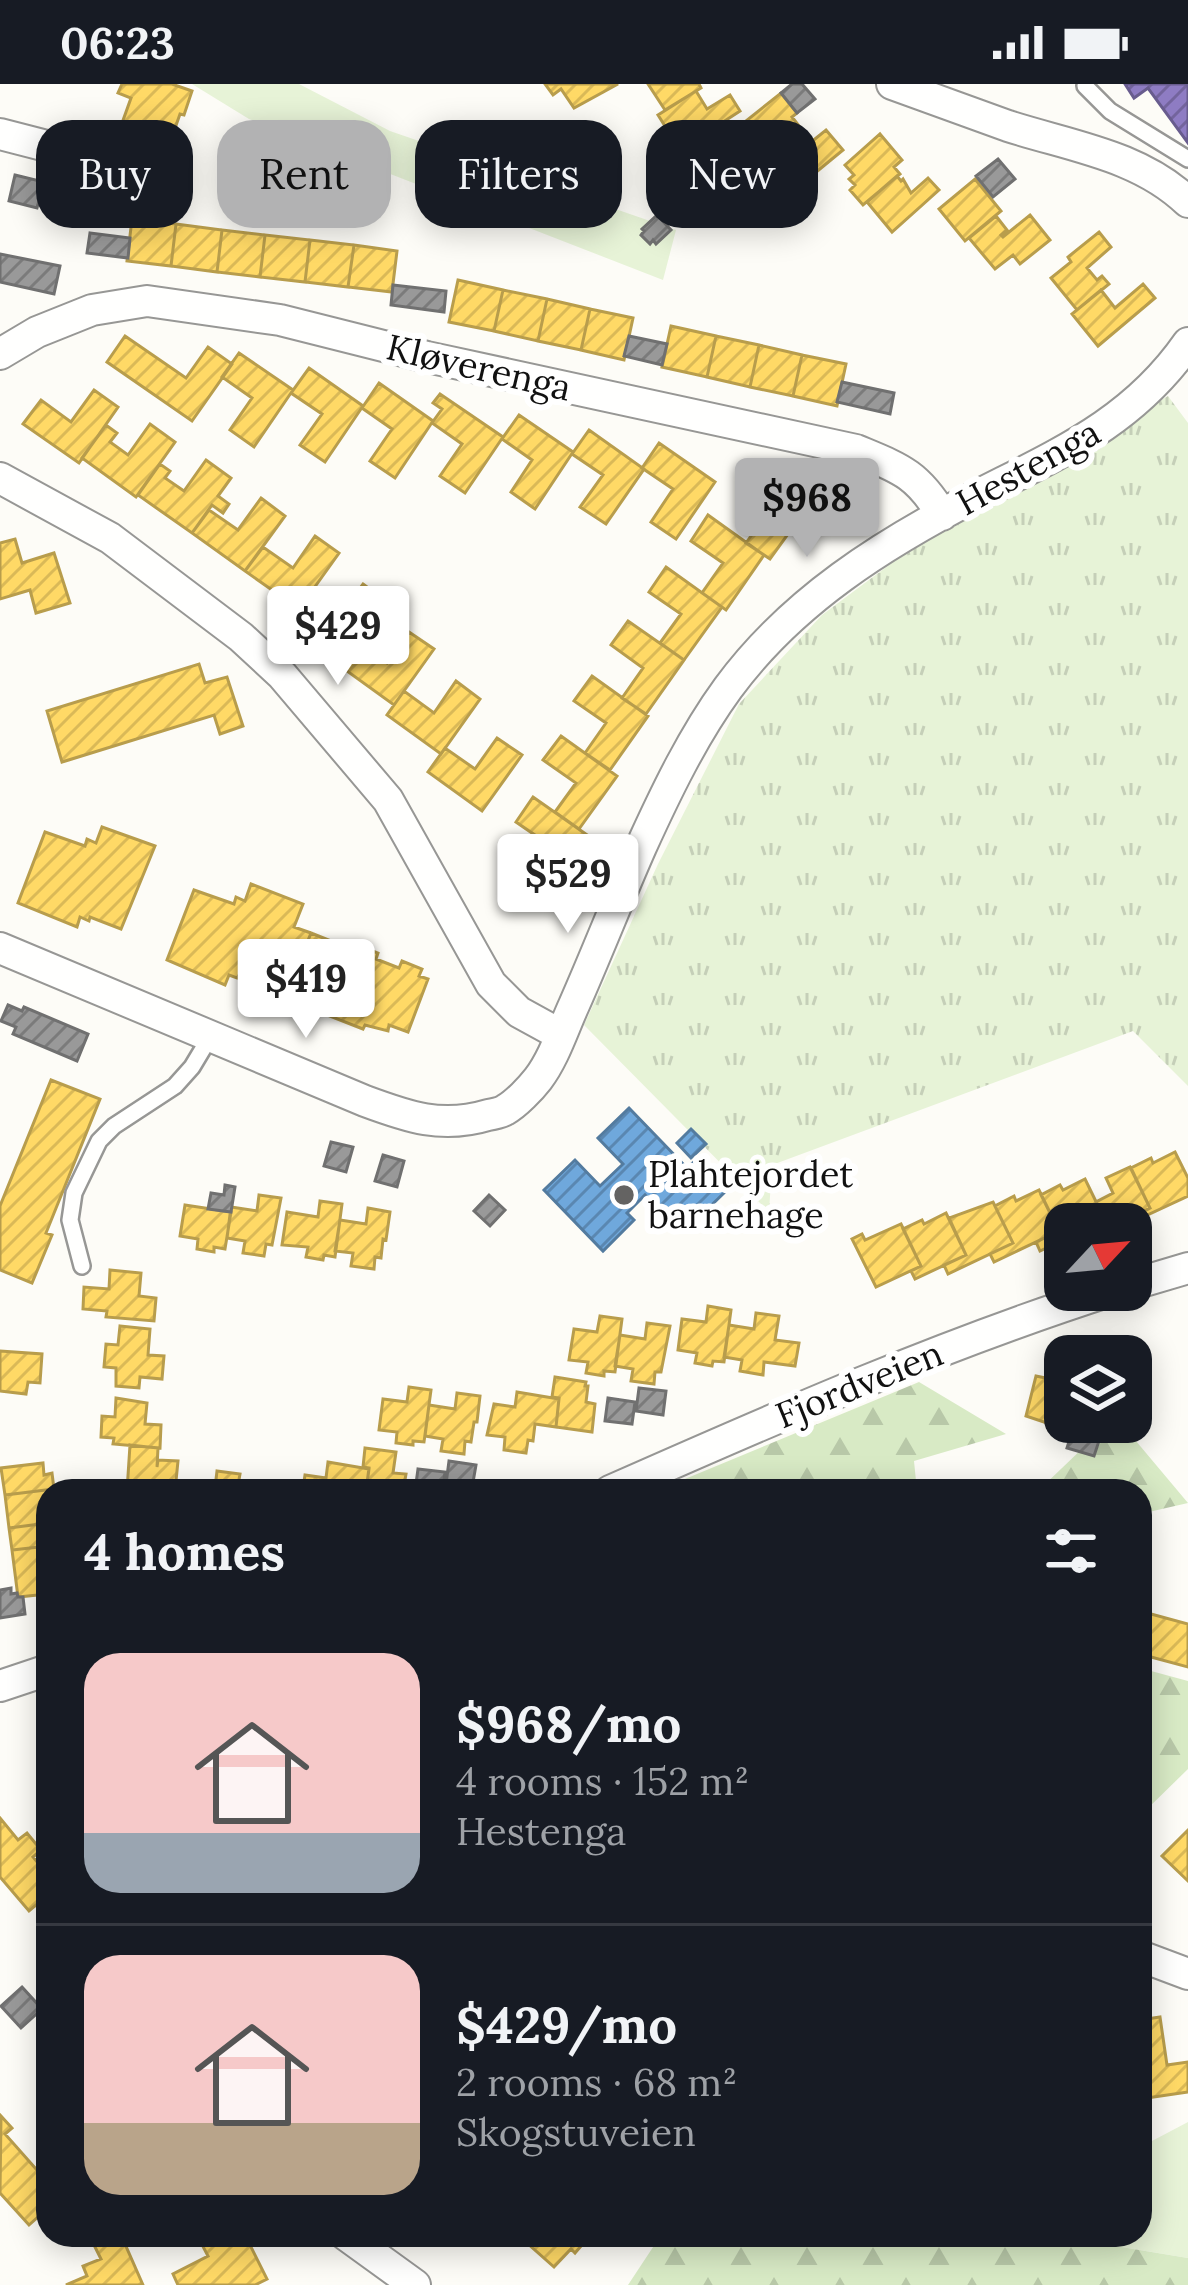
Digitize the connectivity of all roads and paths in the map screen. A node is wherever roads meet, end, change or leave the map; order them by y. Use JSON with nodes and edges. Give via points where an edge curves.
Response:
{"nodes":[{"id":1,"x":892,"y":84,"type":"edge"},
{"id":2,"x":1084,"y":86,"type":"edge"},
{"id":3,"x":0,"y":134,"type":"edge"},
{"id":4,"x":36,"y":143,"type":"edge"},
{"id":5,"x":1188,"y":159,"type":"edge"},
{"id":6,"x":1185,"y":194,"type":"edge"},
{"id":7,"x":1188,"y":343,"type":"edge"},
{"id":8,"x":0,"y":354,"type":"edge"},
{"id":9,"x":0,"y":478,"type":"edge"},
{"id":10,"x":942,"y":515,"type":"junction"},
{"id":11,"x":0,"y":949,"type":"edge"},
{"id":12,"x":561,"y":1035,"type":"junction"},
{"id":13,"x":210,"y":1036,"type":"junction"},
{"id":14,"x":82,"y":1266,"type":"dead end"},
{"id":15,"x":1188,"y":1268,"type":"edge"},
{"id":16,"x":1152,"y":1279,"type":"edge"},
{"id":17,"x":1052,"y":1311,"type":"edge"},
{"id":18,"x":637,"y":1479,"type":"edge"},
{"id":19,"x":36,"y":1674,"type":"edge"},
{"id":20,"x":0,"y":1686,"type":"edge"},
{"id":21,"x":1152,"y":1960,"type":"edge"},
{"id":22,"x":1188,"y":1974,"type":"edge"},
{"id":23,"x":363,"y":2247,"type":"edge"},
{"id":24,"x":416,"y":2285,"type":"edge"}],
"edges":[{"from":1,"to":6,"type":"street","via":[[1129,162]]},
{"from":2,"to":5,"type":"lane"},
{"from":3,"to":4,"type":"street"},
{"from":7,"to":10,"type":"street","name":"Hestenga","via":[[1137,403],[1103,427]]},
{"from":8,"to":10,"type":"street","name":"Kløverenga","via":[[92,310],[147,301],[280,320],[856,450],[901,468]]},
{"from":9,"to":12,"type":"street","via":[[110,538],[281,675],[388,800],[491,983],[519,1012]]},
{"from":10,"to":12,"type":"street","name":"Hestenga","via":[[816,594],[728,688],[676,773]]},
{"from":11,"to":13,"type":"street"},
{"from":12,"to":13,"type":"street","via":[[538,1078],[505,1110],[463,1123],[412,1118]]},
{"from":13,"to":14,"type":"lane","via":[[175,1086],[99,1141],[70,1220]]},
{"from":15,"to":16,"type":"street"},
{"from":17,"to":18,"type":"street","name":"Fjordveien"},
{"from":19,"to":20,"type":"street"},
{"from":21,"to":22,"type":"street"},
{"from":23,"to":24,"type":"street"}]}
